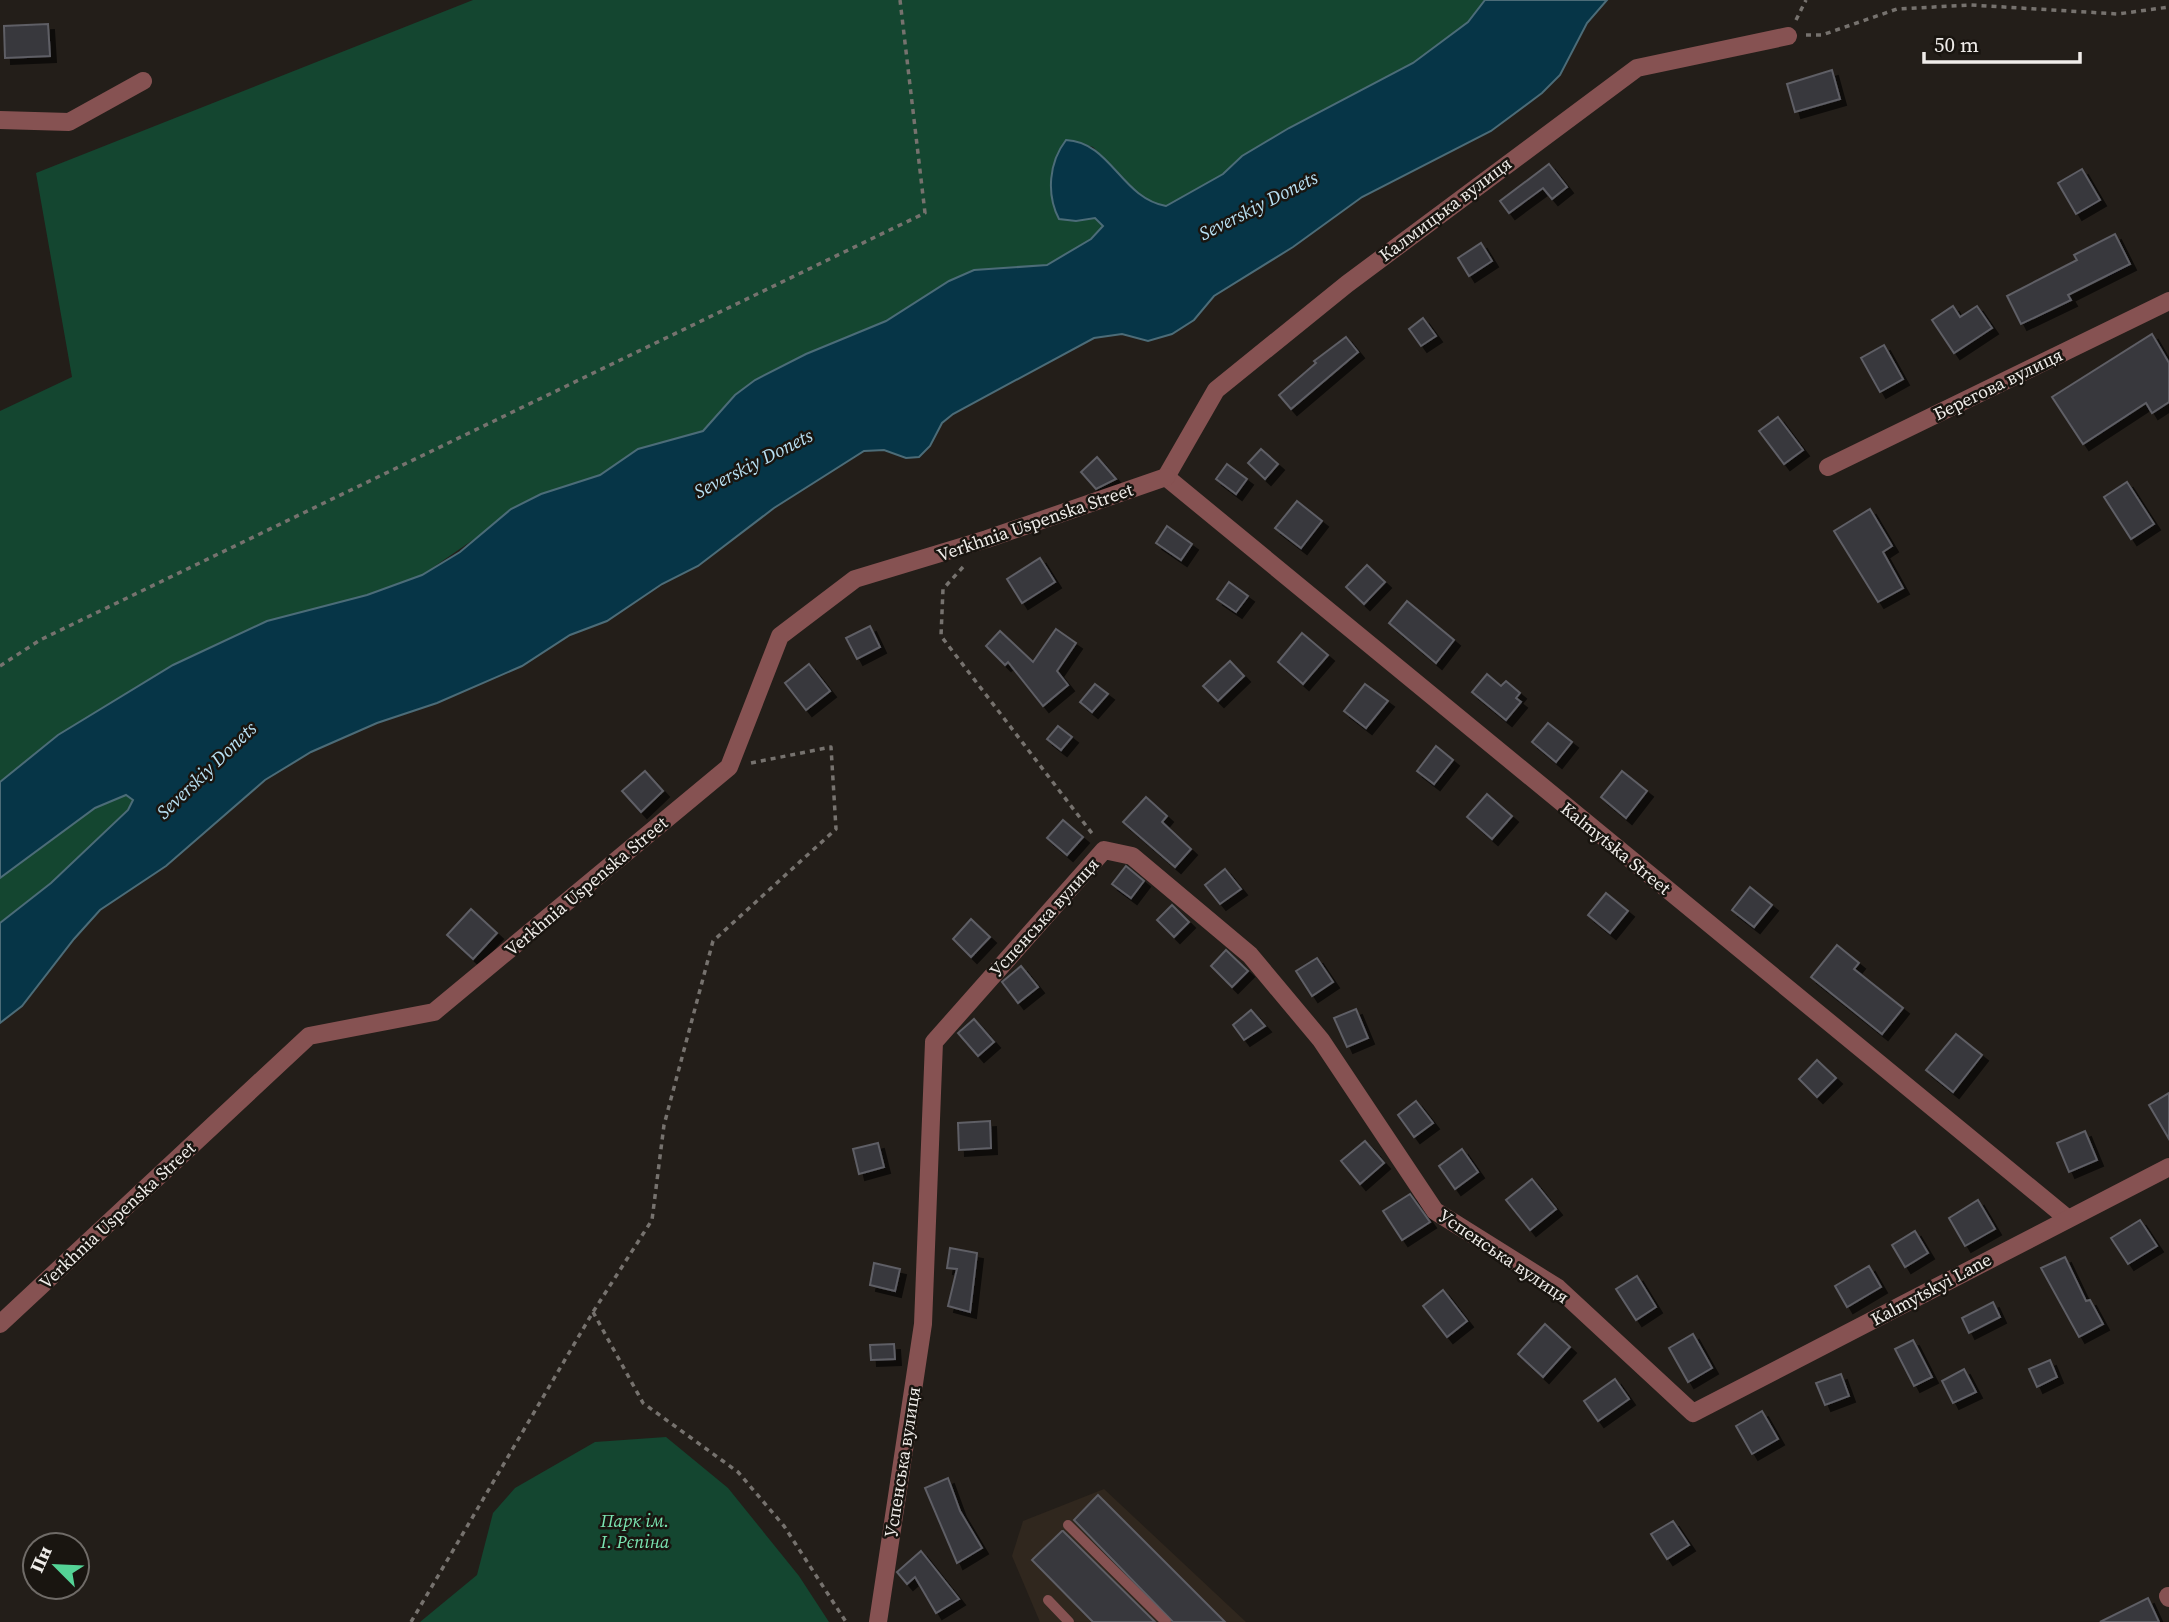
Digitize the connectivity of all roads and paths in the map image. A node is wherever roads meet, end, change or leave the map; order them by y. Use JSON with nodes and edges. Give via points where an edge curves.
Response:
{"nodes":[{"id":1,"x":900,"y":0,"type":"edge"},
{"id":2,"x":2169,"y":7,"type":"edge"},
{"id":3,"x":1788,"y":36,"type":"joint"},
{"id":4,"x":143,"y":81,"type":"dead end"},
{"id":5,"x":0,"y":120,"type":"edge"},
{"id":6,"x":2169,"y":301,"type":"edge"},
{"id":7,"x":1828,"y":467,"type":"dead end"},
{"id":8,"x":1166,"y":477,"type":"junction"},
{"id":9,"x":987,"y":539,"type":"junction"},
{"id":10,"x":0,"y":666,"type":"edge"},
{"id":11,"x":742,"y":765,"type":"dead end"},
{"id":12,"x":1104,"y":850,"type":"junction"},
{"id":13,"x":2169,"y":1167,"type":"edge"},
{"id":14,"x":2067,"y":1218,"type":"junction"},
{"id":15,"x":593,"y":1312,"type":"junction"},
{"id":16,"x":0,"y":1324,"type":"edge"},
{"id":17,"x":1693,"y":1413,"type":"joint"},
{"id":18,"x":1068,"y":1525,"type":"dead end"},
{"id":19,"x":1048,"y":1600,"type":"dead end"},
{"id":20,"x":411,"y":1622,"type":"edge"},
{"id":21,"x":846,"y":1622,"type":"edge"},
{"id":22,"x":878,"y":1622,"type":"edge"},
{"id":23,"x":1069,"y":1622,"type":"edge"},
{"id":24,"x":1166,"y":1622,"type":"edge"}],
"edges":[{"from":1,"to":10,"type":"path","via":[[925,213],[40,640]]},
{"from":2,"to":3,"type":"path","via":[[2118,14],[1971,5],[1897,9],[1822,35]]},
{"from":3,"to":8,"type":"street","name":"Калмицька вулиця","via":[[1637,68],[1389,252],[1216,390]]},
{"from":4,"to":5,"type":"street","via":[[69,122]]},
{"from":6,"to":7,"type":"street","name":"Берегова вулиця"},
{"from":8,"to":9,"type":"street","name":"Verkhnia Uspenska Street"},
{"from":8,"to":14,"type":"street","name":"Kalmytska Street"},
{"from":9,"to":12,"type":"path","via":[[943,589],[941,636]]},
{"from":9,"to":16,"type":"street","name":"Verkhnia Uspenska Street","via":[[855,579],[780,636],[729,767],[434,1012],[309,1036]]},
{"from":11,"to":15,"type":"path","via":[[831,747],[836,829],[713,942],[664,1125],[652,1220]]},
{"from":12,"to":17,"type":"street","name":"Успенська вулиця","via":[[1132,856],[1250,955],[1321,1040],[1435,1210],[1558,1289]]},
{"from":12,"to":22,"type":"street","name":"Успенська вулиця","via":[[934,1042],[923,1324]]},
{"from":13,"to":14,"type":"street","name":"Kalmytskyi Lane"},
{"from":14,"to":17,"type":"street","name":"Kalmytskyi Lane"},
{"from":15,"to":20,"type":"path"},
{"from":15,"to":21,"type":"path","via":[[643,1403],[738,1472],[784,1526]]},
{"from":18,"to":24,"type":"lane"},
{"from":19,"to":23,"type":"lane"}]}
